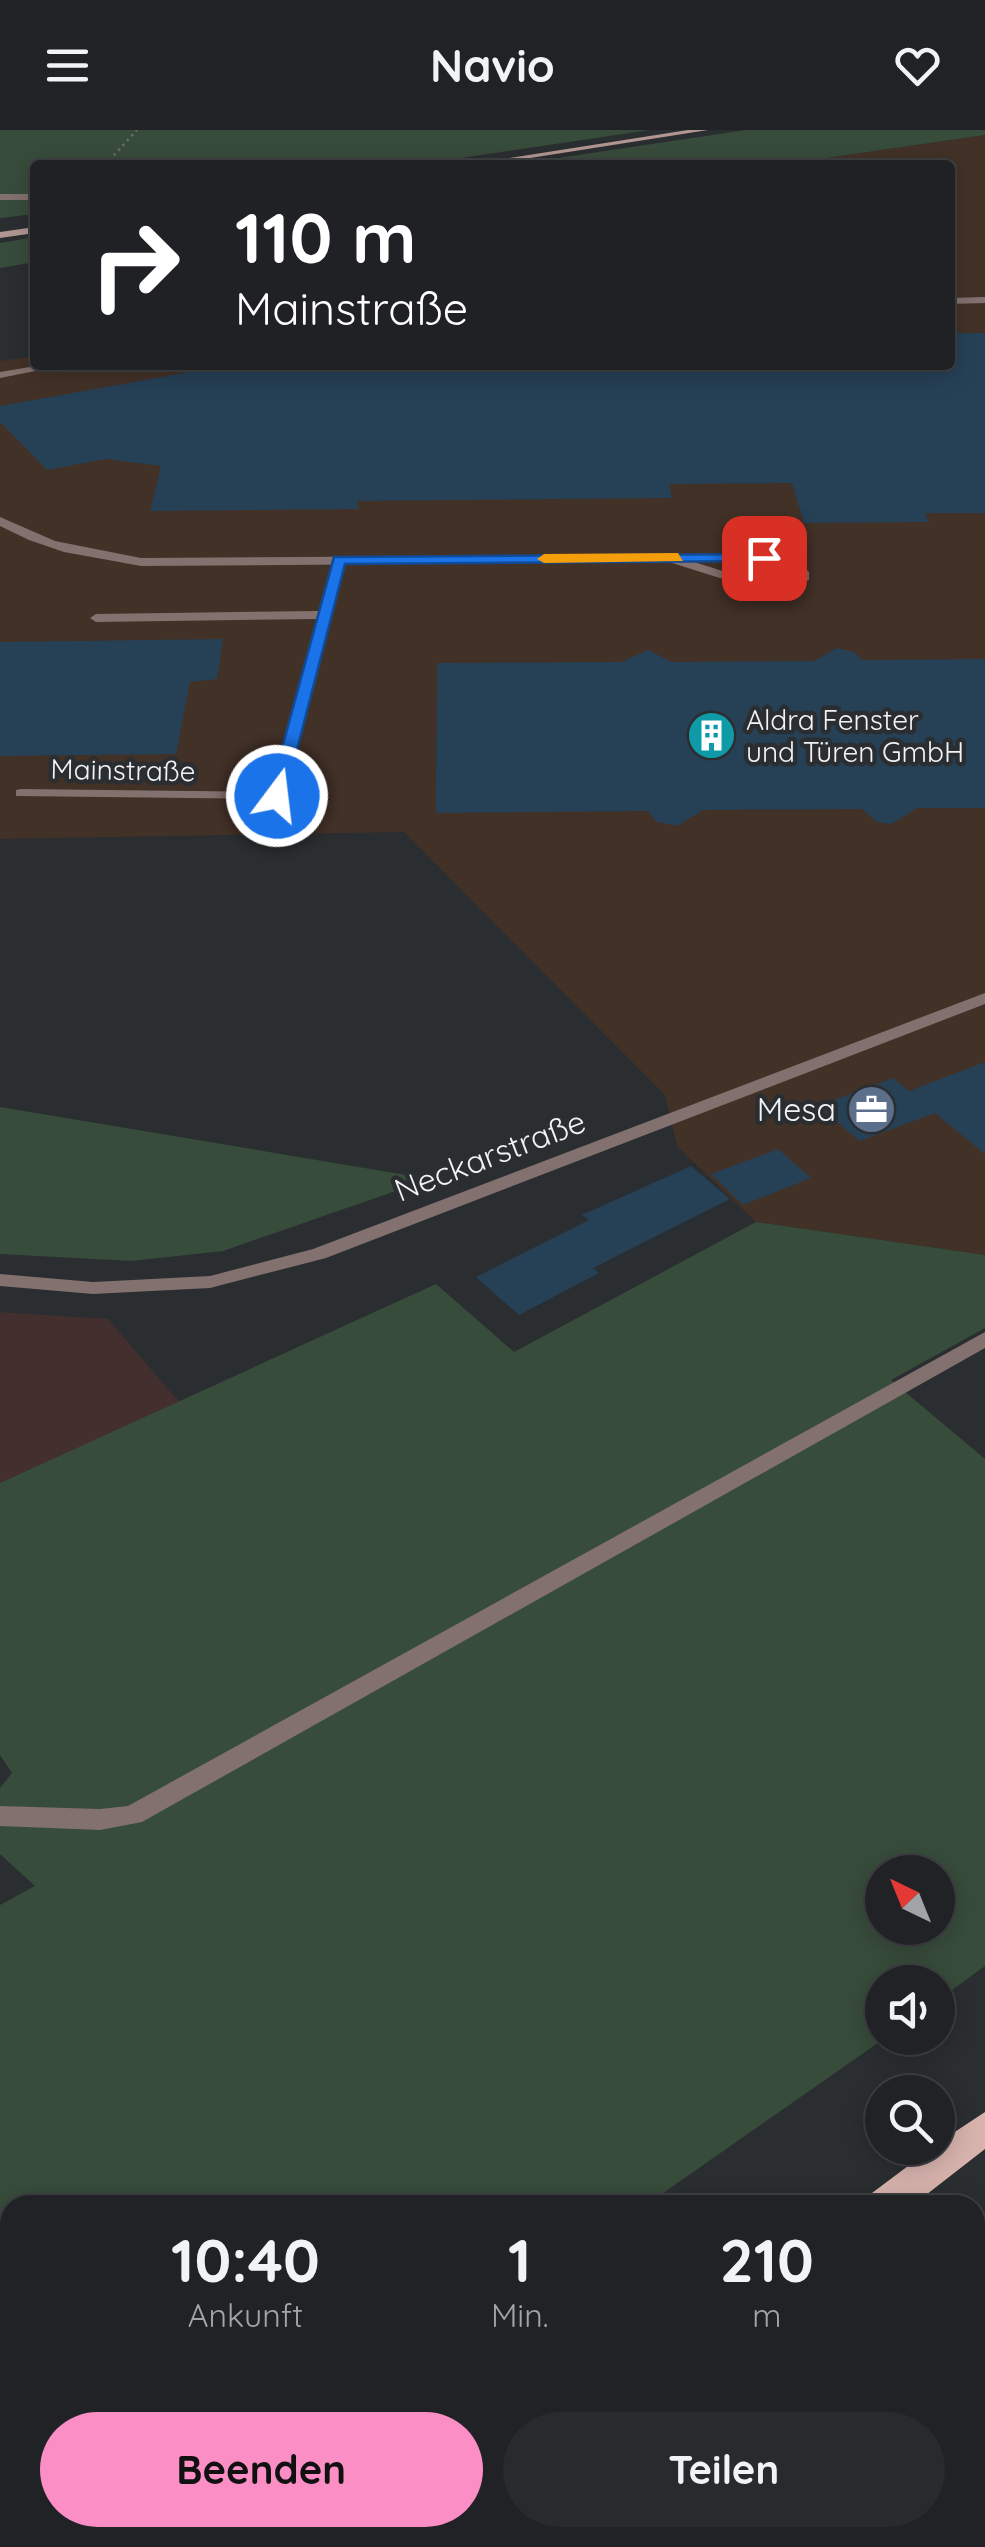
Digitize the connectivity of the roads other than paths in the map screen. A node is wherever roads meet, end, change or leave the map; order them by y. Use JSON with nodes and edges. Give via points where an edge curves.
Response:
{"nodes":[{"id":1,"x":704,"y":130,"type":"edge"},
{"id":2,"x":502,"y":160,"type":"edge"},
{"id":3,"x":0,"y":197,"type":"edge"},
{"id":4,"x":30,"y":197,"type":"edge"},
{"id":5,"x":30,"y":231,"type":"edge"},
{"id":6,"x":0,"y":235,"type":"edge"},
{"id":7,"x":955,"y":300,"type":"edge"},
{"id":8,"x":985,"y":300,"type":"edge"},
{"id":9,"x":30,"y":370,"type":"edge"},
{"id":10,"x":0,"y":375,"type":"edge"},
{"id":11,"x":0,"y":521,"type":"edge"},
{"id":12,"x":668,"y":558,"type":"junction"},
{"id":13,"x":339,"y":560,"type":"junction"},
{"id":14,"x":324,"y":615,"type":"junction"},
{"id":15,"x":96,"y":618,"type":"dead end"},
{"id":16,"x":20,"y":794,"type":"dead end"},
{"id":17,"x":985,"y":998,"type":"edge"},
{"id":18,"x":0,"y":1280,"type":"edge"},
{"id":19,"x":985,"y":1339,"type":"edge"},
{"id":20,"x":0,"y":1816,"type":"edge"},
{"id":21,"x":985,"y":2128,"type":"edge"},
{"id":22,"x":898,"y":2195,"type":"edge"}],
"edges":[{"from":1,"to":2,"type":"main road"},
{"from":3,"to":4,"type":"street"},
{"from":5,"to":6,"type":"main road"},
{"from":7,"to":8,"type":"street"},
{"from":9,"to":10,"type":"street"},
{"from":11,"to":13,"type":"street","via":[[23,536],[82,554],[141,562]]},
{"from":12,"to":12,"type":"street","via":[[764,558],[792,563],[803,580],[767,589]]},
{"from":12,"to":13,"type":"street"},
{"from":13,"to":14,"type":"street","name":"Mainstraße"},
{"from":14,"to":15,"type":"street"},
{"from":14,"to":16,"type":"street","name":"Mainstraße","via":[[277,796]]},
{"from":17,"to":18,"type":"street","name":"Neckarstraße","via":[[319,1254],[210,1282],[92,1288]]},
{"from":19,"to":20,"type":"street","via":[[133,1814],[105,1822]]},
{"from":21,"to":22,"type":"main road"}]}
